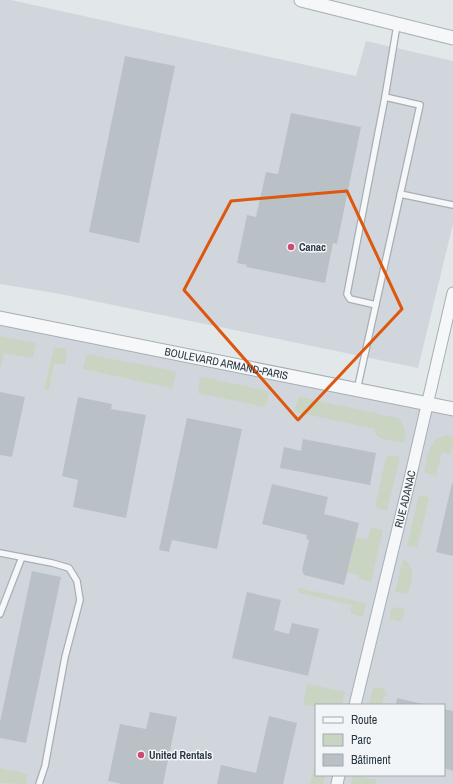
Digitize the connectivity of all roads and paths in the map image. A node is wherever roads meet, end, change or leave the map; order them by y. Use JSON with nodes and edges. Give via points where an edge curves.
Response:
{"nodes":[{"id":1,"x":301,"y":0,"type":"edge"},
{"id":2,"x":397,"y":25,"type":"junction"},
{"id":3,"x":453,"y":38,"type":"edge"},
{"id":4,"x":385,"y":97,"type":"junction"},
{"id":5,"x":400,"y":194,"type":"junction"},
{"id":6,"x":453,"y":205,"type":"edge"},
{"id":7,"x":453,"y":293,"type":"edge"},
{"id":8,"x":376,"y":305,"type":"junction"},
{"id":9,"x":0,"y":318,"type":"edge"},
{"id":10,"x":357,"y":390,"type":"junction"},
{"id":11,"x":427,"y":404,"type":"junction"},
{"id":12,"x":453,"y":409,"type":"edge"},
{"id":13,"x":0,"y":553,"type":"edge"},
{"id":14,"x":22,"y":557,"type":"junction"},
{"id":15,"x":0,"y":614,"type":"edge"},
{"id":16,"x":356,"y":704,"type":"edge"},
{"id":17,"x":39,"y":784,"type":"edge"}],
"edges":[{"from":1,"to":2,"type":"street"},
{"from":2,"to":3,"type":"street"},
{"from":2,"to":4,"type":"lane"},
{"from":4,"to":5,"type":"lane","via":[[420,105]]},
{"from":4,"to":8,"type":"lane","via":[[347,294],[350,299]]},
{"from":5,"to":6,"type":"lane"},
{"from":5,"to":8,"type":"lane"},
{"from":7,"to":11,"type":"street","name":"RUE ADANAC"},
{"from":8,"to":10,"type":"lane"},
{"from":9,"to":10,"type":"street","name":"BOULEVARD ARMAND-PARIS"},
{"from":10,"to":11,"type":"street","name":"BOULEVARD ARMAND-PARIS"},
{"from":11,"to":12,"type":"street","name":"BOULEVARD ARMAND-PARIS"},
{"from":11,"to":16,"type":"street","name":"RUE ADANAC"},
{"from":13,"to":14,"type":"lane"},
{"from":14,"to":15,"type":"lane"},
{"from":14,"to":17,"type":"lane","via":[[69,568],[78,581],[80,600]]}]}
